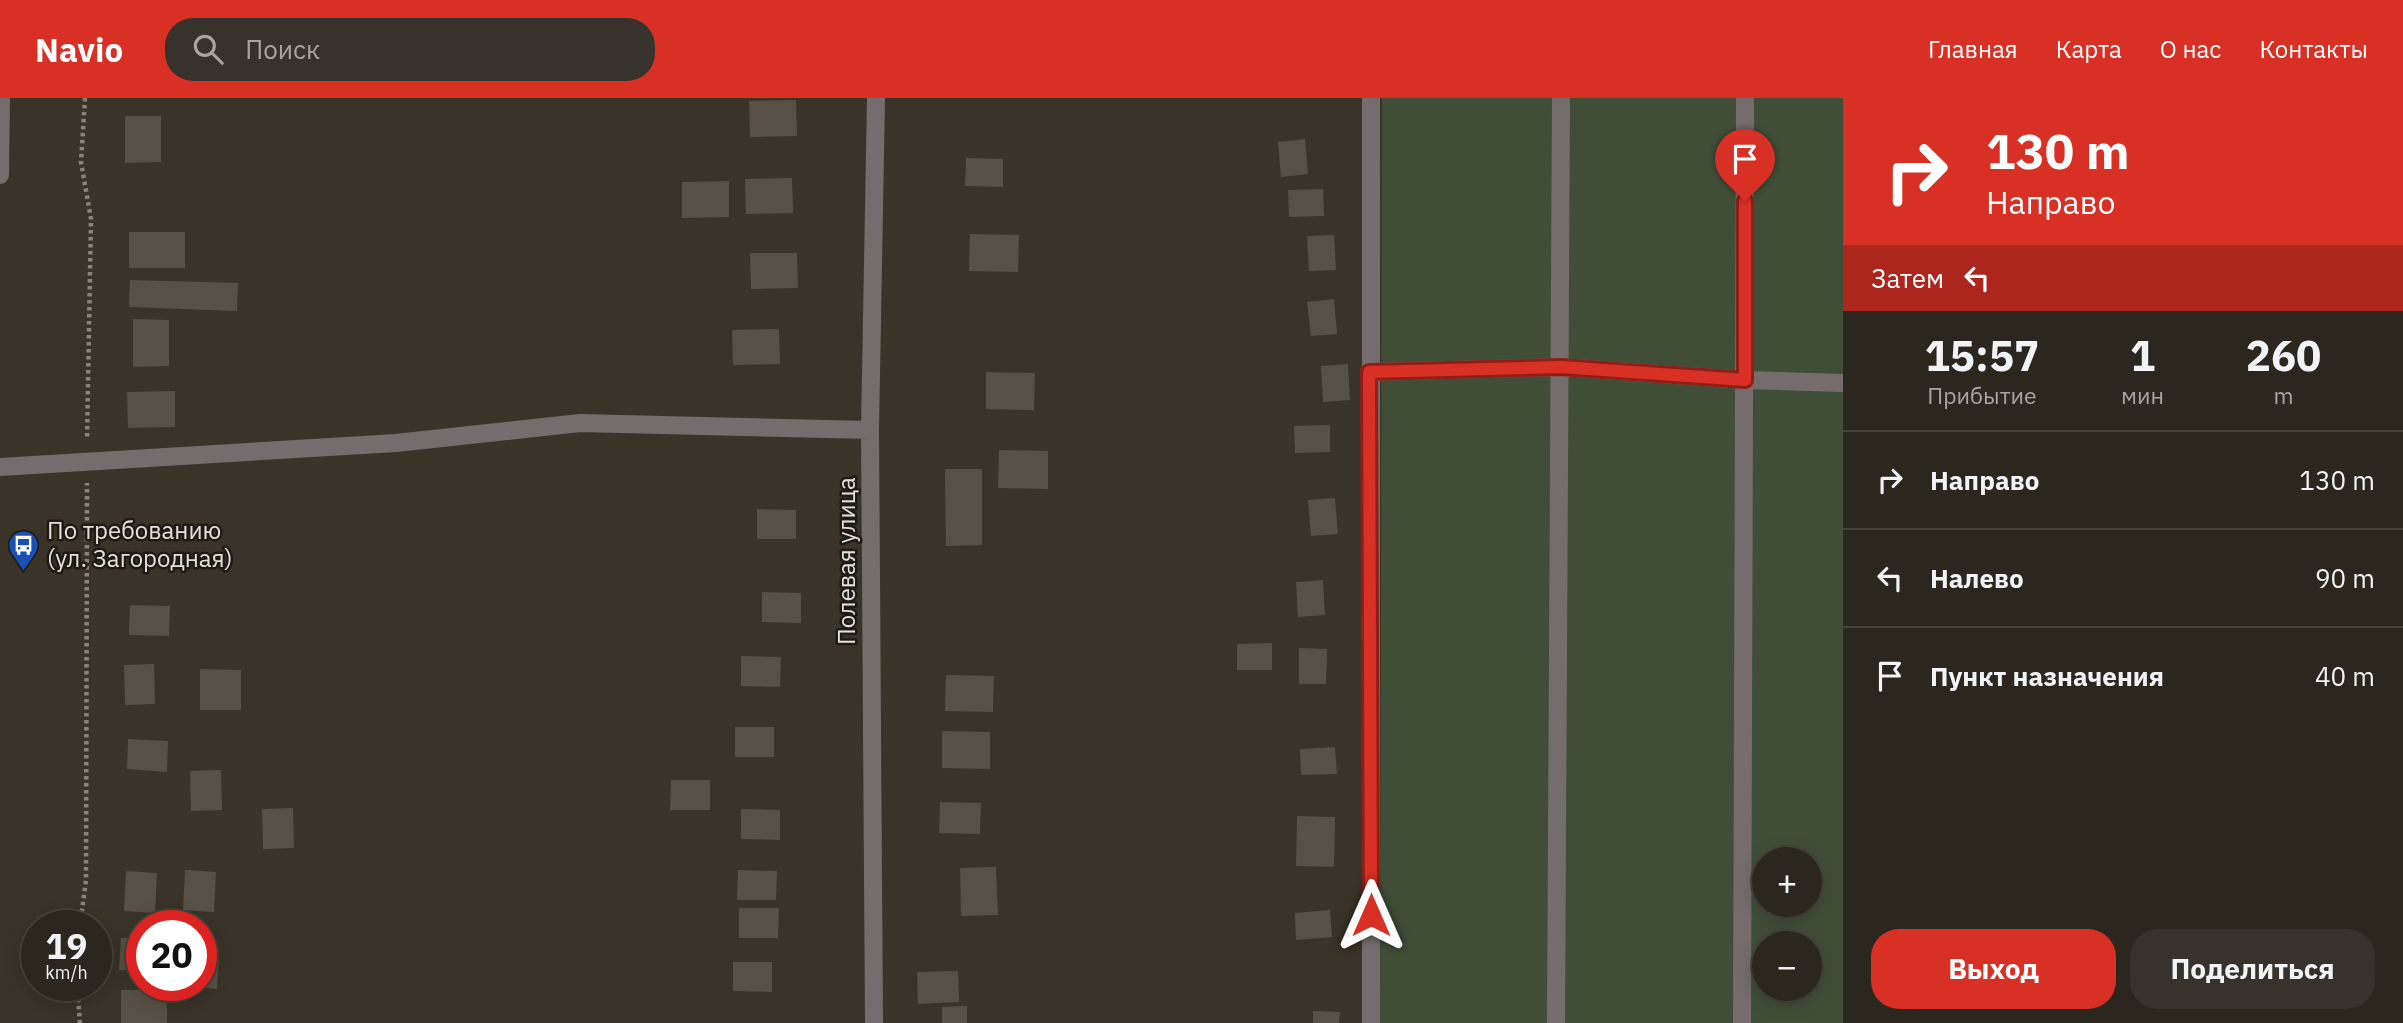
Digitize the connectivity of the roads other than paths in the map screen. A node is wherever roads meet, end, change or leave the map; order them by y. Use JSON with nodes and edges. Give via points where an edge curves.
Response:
{"nodes":[{"id":1,"x":1,"y":98,"type":"edge"},
{"id":2,"x":876,"y":98,"type":"edge"},
{"id":3,"x":1371,"y":98,"type":"edge"},
{"id":4,"x":1561,"y":98,"type":"edge"},
{"id":5,"x":1745,"y":98,"type":"edge"},
{"id":6,"x":0,"y":175,"type":"edge"},
{"id":7,"x":1561,"y":367,"type":"junction"},
{"id":8,"x":1369,"y":372,"type":"junction"},
{"id":9,"x":1745,"y":380,"type":"junction"},
{"id":10,"x":1843,"y":383,"type":"edge"},
{"id":11,"x":870,"y":430,"type":"junction"},
{"id":12,"x":0,"y":467,"type":"edge"},
{"id":13,"x":874,"y":1023,"type":"edge"},
{"id":14,"x":1371,"y":1023,"type":"edge"},
{"id":15,"x":1556,"y":1023,"type":"edge"},
{"id":16,"x":1742,"y":1023,"type":"edge"}],
"edges":[{"from":1,"to":6,"type":"street"},
{"from":2,"to":11,"type":"street","name":"Полевая улица"},
{"from":3,"to":8,"type":"street"},
{"from":4,"to":7,"type":"street"},
{"from":5,"to":9,"type":"street"},
{"from":7,"to":8,"type":"street"},
{"from":7,"to":9,"type":"street"},
{"from":7,"to":15,"type":"street"},
{"from":8,"to":14,"type":"street"},
{"from":9,"to":10,"type":"street"},
{"from":9,"to":16,"type":"street"},
{"from":11,"to":12,"type":"street","via":[[580,423],[397,443]]},
{"from":11,"to":13,"type":"street","name":"Полевая улица"}]}
